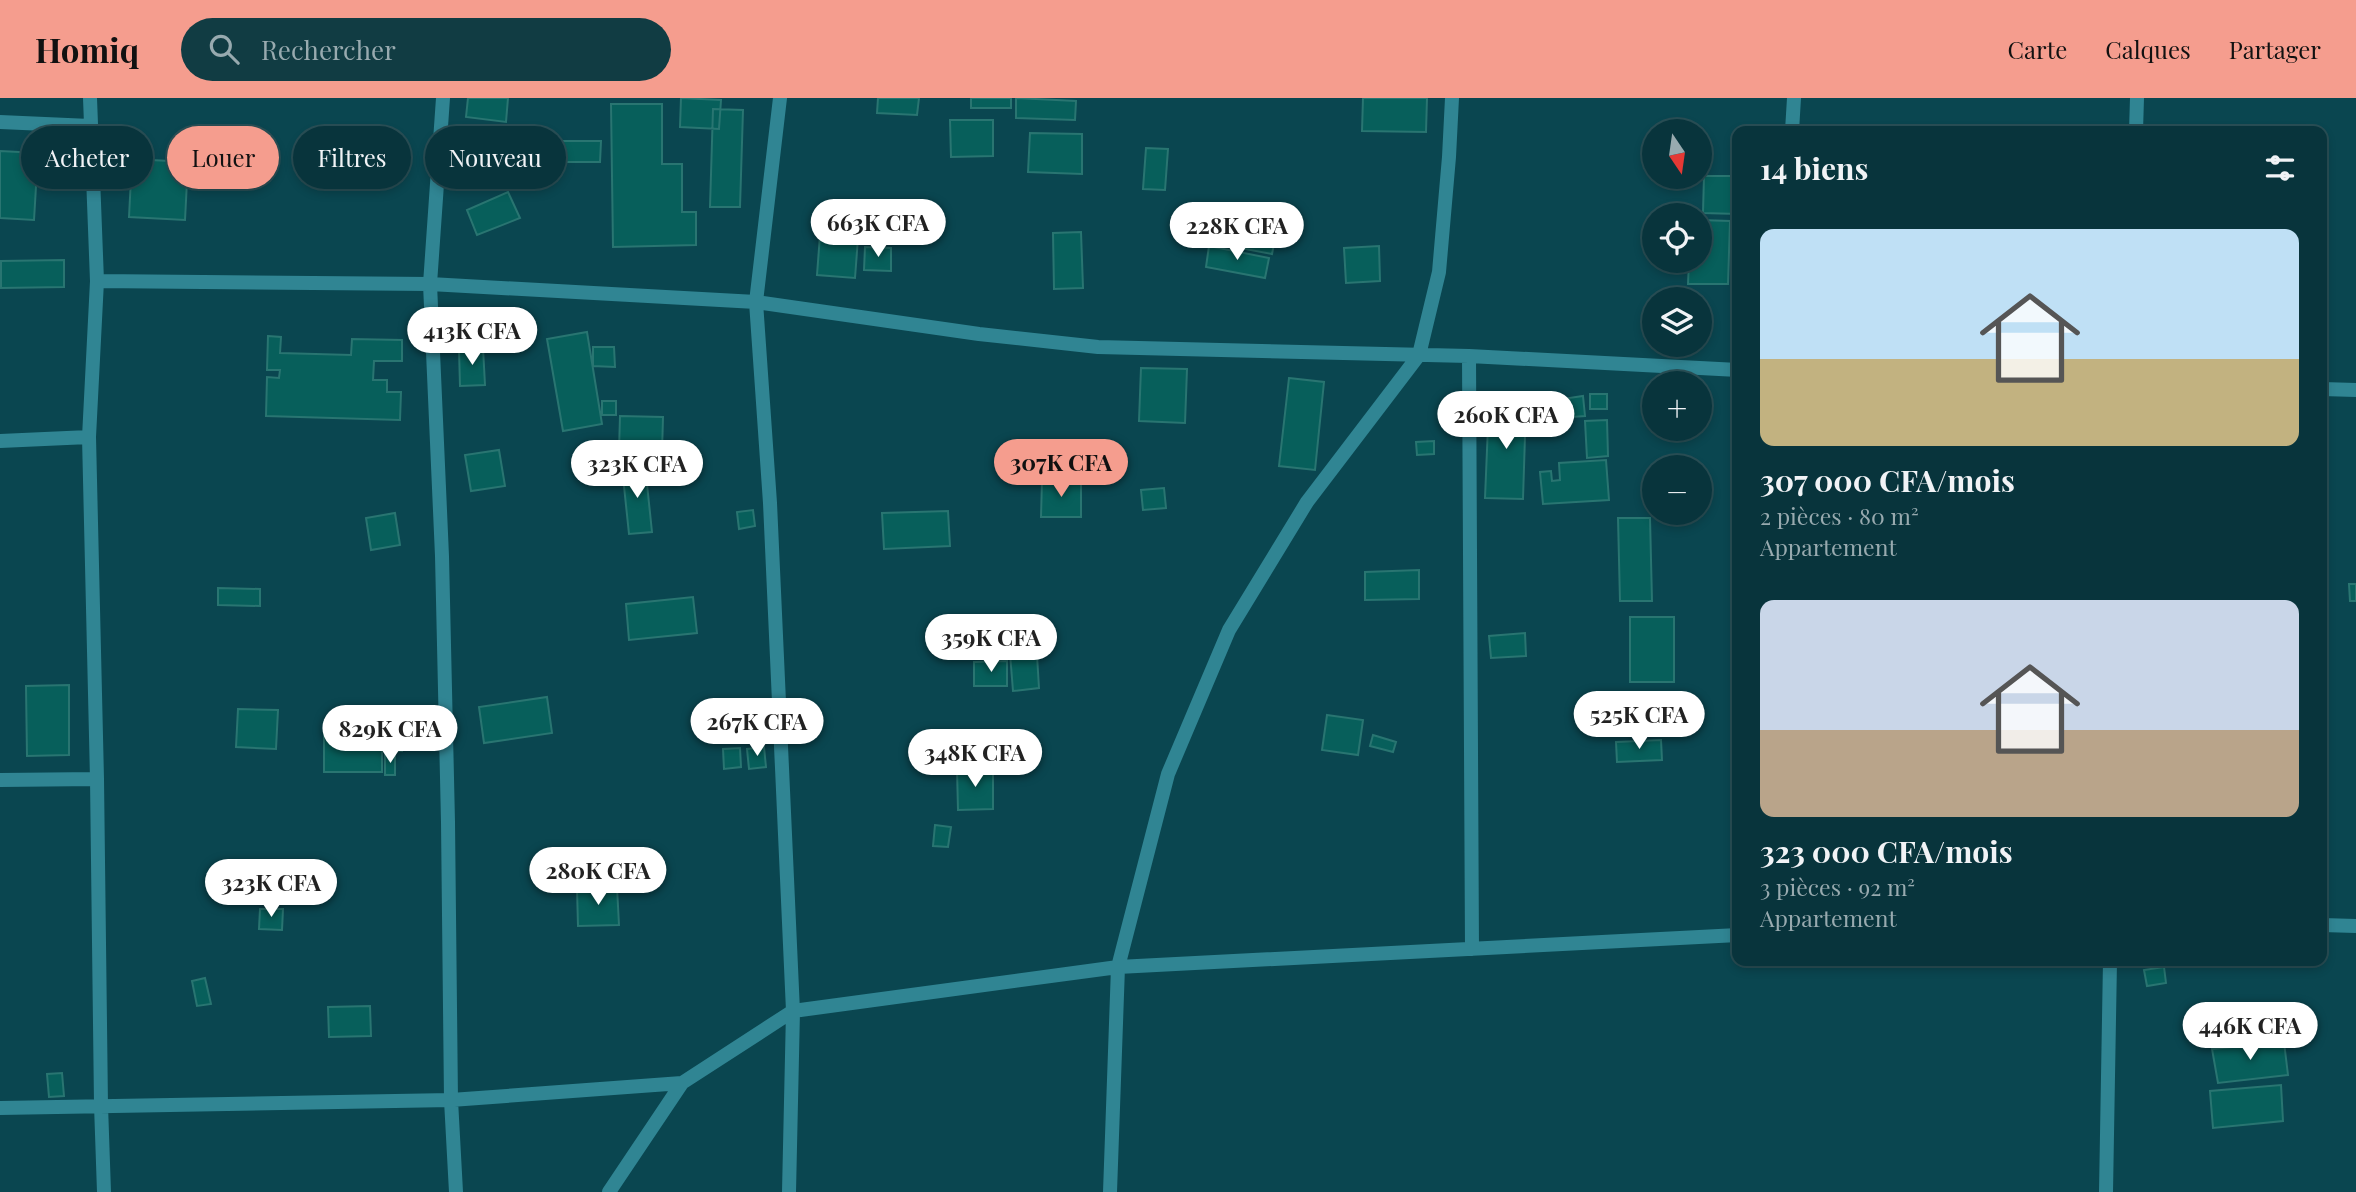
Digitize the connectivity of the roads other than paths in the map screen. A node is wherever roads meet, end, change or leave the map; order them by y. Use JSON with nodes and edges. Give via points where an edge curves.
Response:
{"nodes":[{"id":1,"x":90,"y":98,"type":"edge"},
{"id":2,"x":443,"y":98,"type":"edge"},
{"id":3,"x":780,"y":98,"type":"edge"},
{"id":4,"x":1452,"y":98,"type":"edge"},
{"id":5,"x":1794,"y":98,"type":"edge"},
{"id":6,"x":2137,"y":98,"type":"edge"},
{"id":7,"x":0,"y":122,"type":"edge"},
{"id":8,"x":90,"y":126,"type":"joint"},
{"id":9,"x":1792,"y":126,"type":"edge"},
{"id":10,"x":2136,"y":126,"type":"edge"},
{"id":11,"x":93,"y":189,"type":"edge"},
{"id":12,"x":97,"y":281,"type":"junction"},
{"id":13,"x":430,"y":285,"type":"junction"},
{"id":14,"x":756,"y":302,"type":"junction"},
{"id":15,"x":1419,"y":355,"type":"junction"},
{"id":16,"x":1469,"y":356,"type":"junction"},
{"id":17,"x":1732,"y":370,"type":"edge"},
{"id":18,"x":2327,"y":389,"type":"edge"},
{"id":19,"x":2356,"y":390,"type":"edge"},
{"id":20,"x":89,"y":437,"type":"junction"},
{"id":21,"x":0,"y":441,"type":"edge"},
{"id":22,"x":97,"y":779,"type":"junction"},
{"id":23,"x":0,"y":780,"type":"edge"},
{"id":24,"x":2327,"y":925,"type":"edge"},
{"id":25,"x":2356,"y":926,"type":"edge"},
{"id":26,"x":1732,"y":935,"type":"edge"},
{"id":27,"x":1472,"y":949,"type":"junction"},
{"id":28,"x":2110,"y":966,"type":"edge"},
{"id":29,"x":1118,"y":967,"type":"junction"},
{"id":30,"x":793,"y":1011,"type":"junction"},
{"id":31,"x":682,"y":1083,"type":"junction"},
{"id":32,"x":451,"y":1100,"type":"junction"},
{"id":33,"x":101,"y":1105,"type":"junction"},
{"id":34,"x":0,"y":1108,"type":"edge"},
{"id":35,"x":104,"y":1192,"type":"edge"},
{"id":36,"x":456,"y":1192,"type":"edge"},
{"id":37,"x":609,"y":1192,"type":"edge"},
{"id":38,"x":789,"y":1192,"type":"edge"},
{"id":39,"x":1110,"y":1192,"type":"edge"},
{"id":40,"x":2106,"y":1192,"type":"edge"}],
"edges":[{"from":1,"to":8,"type":"street"},
{"from":2,"to":13,"type":"street"},
{"from":3,"to":14,"type":"street"},
{"from":4,"to":15,"type":"street","via":[[1439,272]]},
{"from":5,"to":9,"type":"street"},
{"from":6,"to":10,"type":"street"},
{"from":7,"to":8,"type":"street"},
{"from":11,"to":12,"type":"street"},
{"from":12,"to":13,"type":"street"},
{"from":12,"to":20,"type":"street"},
{"from":13,"to":14,"type":"street"},
{"from":13,"to":32,"type":"street","via":[[444,635]]},
{"from":14,"to":15,"type":"street","via":[[1098,347]]},
{"from":14,"to":30,"type":"street","via":[[770,503]]},
{"from":15,"to":16,"type":"street"},
{"from":15,"to":29,"type":"street","via":[[1307,502],[1229,630],[1168,774]]},
{"from":16,"to":17,"type":"street"},
{"from":16,"to":27,"type":"street"},
{"from":18,"to":19,"type":"street"},
{"from":20,"to":21,"type":"street"},
{"from":20,"to":22,"type":"street"},
{"from":22,"to":23,"type":"street"},
{"from":22,"to":33,"type":"street"},
{"from":24,"to":25,"type":"street"},
{"from":26,"to":27,"type":"street"},
{"from":27,"to":29,"type":"street"},
{"from":28,"to":40,"type":"street"},
{"from":29,"to":30,"type":"street"},
{"from":29,"to":39,"type":"street"},
{"from":30,"to":31,"type":"street"},
{"from":30,"to":38,"type":"street"},
{"from":31,"to":32,"type":"street"},
{"from":31,"to":37,"type":"street"},
{"from":32,"to":33,"type":"street"},
{"from":32,"to":36,"type":"street"},
{"from":33,"to":34,"type":"street"},
{"from":33,"to":35,"type":"street"}]}
